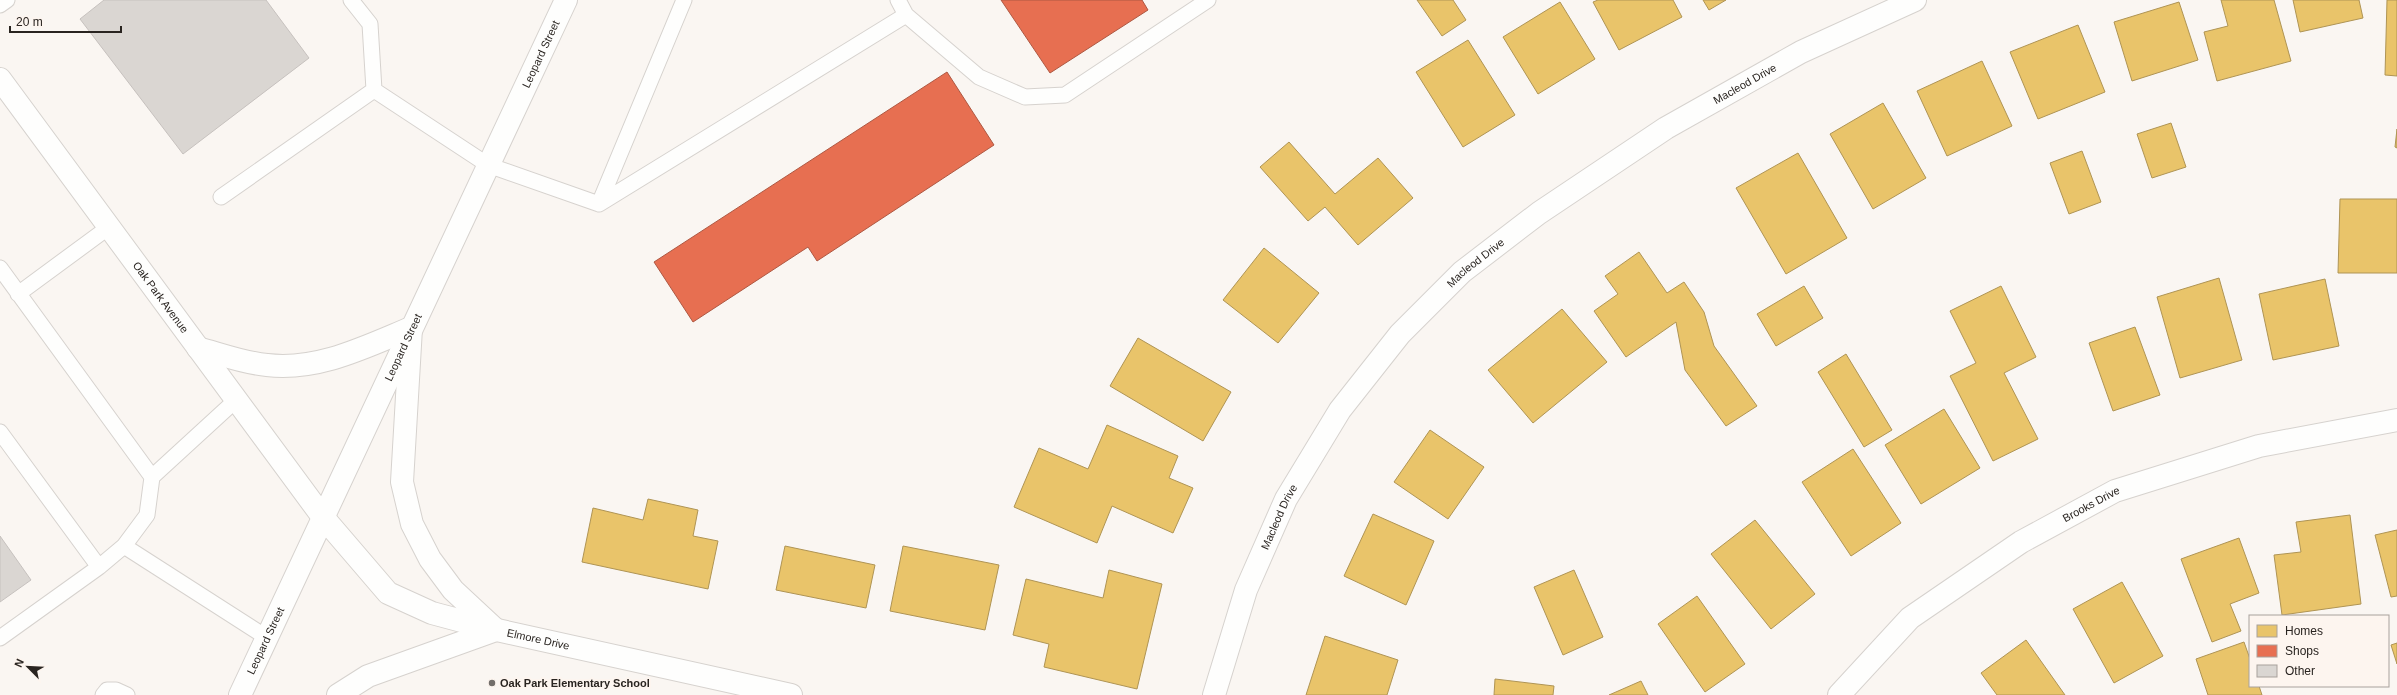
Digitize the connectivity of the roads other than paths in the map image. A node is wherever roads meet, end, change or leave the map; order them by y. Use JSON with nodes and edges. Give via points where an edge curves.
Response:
{"nodes":[{"id":1,"x":7,"y":0,"type":"edge"},
{"id":2,"x":351,"y":0,"type":"edge"},
{"id":3,"x":566,"y":0,"type":"edge"},
{"id":4,"x":684,"y":0,"type":"edge"},
{"id":5,"x":898,"y":0,"type":"edge"},
{"id":6,"x":1208,"y":0,"type":"edge"},
{"id":7,"x":1916,"y":0,"type":"edge"},
{"id":8,"x":0,"y":5,"type":"edge"},
{"id":9,"x":906,"y":15,"type":"junction"},
{"id":10,"x":0,"y":79,"type":"edge"},
{"id":11,"x":374,"y":90,"type":"junction"},
{"id":12,"x":488,"y":165,"type":"junction"},
{"id":13,"x":221,"y":197,"type":"dead end"},
{"id":14,"x":599,"y":204,"type":"junction"},
{"id":15,"x":109,"y":227,"type":"junction"},
{"id":16,"x":0,"y":268,"type":"edge"},
{"id":17,"x":18,"y":294,"type":"junction"},
{"id":18,"x":411,"y":328,"type":"junction"},
{"id":19,"x":198,"y":348,"type":"junction"},
{"id":20,"x":236,"y":400,"type":"junction"},
{"id":21,"x":2397,"y":420,"type":"edge"},
{"id":22,"x":0,"y":432,"type":"edge"},
{"id":23,"x":152,"y":477,"type":"junction"},
{"id":24,"x":322,"y":516,"type":"junction"},
{"id":25,"x":124,"y":546,"type":"junction"},
{"id":26,"x":99,"y":567,"type":"junction"},
{"id":27,"x":496,"y":630,"type":"junction"},
{"id":28,"x":266,"y":637,"type":"junction"},
{"id":29,"x":0,"y":638,"type":"edge"},
{"id":30,"x":749,"y":691,"type":"edge"},
{"id":31,"x":103,"y":695,"type":"edge"},
{"id":32,"x":127,"y":695,"type":"edge"},
{"id":33,"x":240,"y":695,"type":"edge"},
{"id":34,"x":338,"y":695,"type":"edge"},
{"id":35,"x":791,"y":695,"type":"edge"},
{"id":36,"x":1214,"y":695,"type":"edge"},
{"id":37,"x":1838,"y":695,"type":"edge"}],
"edges":[{"from":1,"to":8,"type":"lane"},
{"from":2,"to":11,"type":"lane","via":[[370,24]]},
{"from":3,"to":12,"type":"street","name":"Leopard Street"},
{"from":4,"to":14,"type":"lane"},
{"from":5,"to":9,"type":"lane"},
{"from":6,"to":9,"type":"lane","via":[[1065,95],[1025,97],[979,77]]},
{"from":7,"to":36,"type":"street","name":"Macleod Drive","via":[[1801,52],[1666,128],[1539,213],[1462,272],[1400,334],[1340,410],[1286,499],[1246,590]]},
{"from":9,"to":14,"type":"lane"},
{"from":10,"to":15,"type":"street","name":"Oak Park Avenue"},
{"from":11,"to":12,"type":"lane"},
{"from":11,"to":13,"type":"lane"},
{"from":12,"to":14,"type":"lane"},
{"from":12,"to":18,"type":"street","name":"Leopard Street"},
{"from":15,"to":17,"type":"lane"},
{"from":15,"to":19,"type":"street","name":"Oak Park Avenue"},
{"from":16,"to":17,"type":"lane"},
{"from":17,"to":23,"type":"lane"},
{"from":18,"to":19,"type":"street","via":[[332,360],[308,364],[267,365]]},
{"from":18,"to":24,"type":"street","name":"Leopard Street"},
{"from":18,"to":27,"type":"street","via":[[402,482],[412,524],[430,559],[453,590]]},
{"from":19,"to":20,"type":"street","name":"Oak Park Avenue"},
{"from":20,"to":23,"type":"lane"},
{"from":20,"to":24,"type":"street","name":"Oak Park Avenue"},
{"from":21,"to":37,"type":"street","name":"Brooks Drive","via":[[2260,446],[2115,491],[2021,542],[1910,618]]},
{"from":22,"to":26,"type":"lane"},
{"from":23,"to":25,"type":"lane","via":[[148,515]]},
{"from":24,"to":27,"type":"street","name":"Elmore Drive","via":[[388,593],[432,613]]},
{"from":24,"to":28,"type":"street","name":"Leopard Street"},
{"from":25,"to":26,"type":"lane"},
{"from":25,"to":28,"type":"lane"},
{"from":26,"to":29,"type":"lane"},
{"from":27,"to":30,"type":"street","name":"Elmore Drive"},
{"from":27,"to":34,"type":"street","via":[[368,676]]},
{"from":28,"to":33,"type":"street","name":"Leopard Street"},
{"from":30,"to":35,"type":"street","name":"Elmore Drive"},
{"from":31,"to":32,"type":"lane","via":[[107,690],[116,690]]}]}
